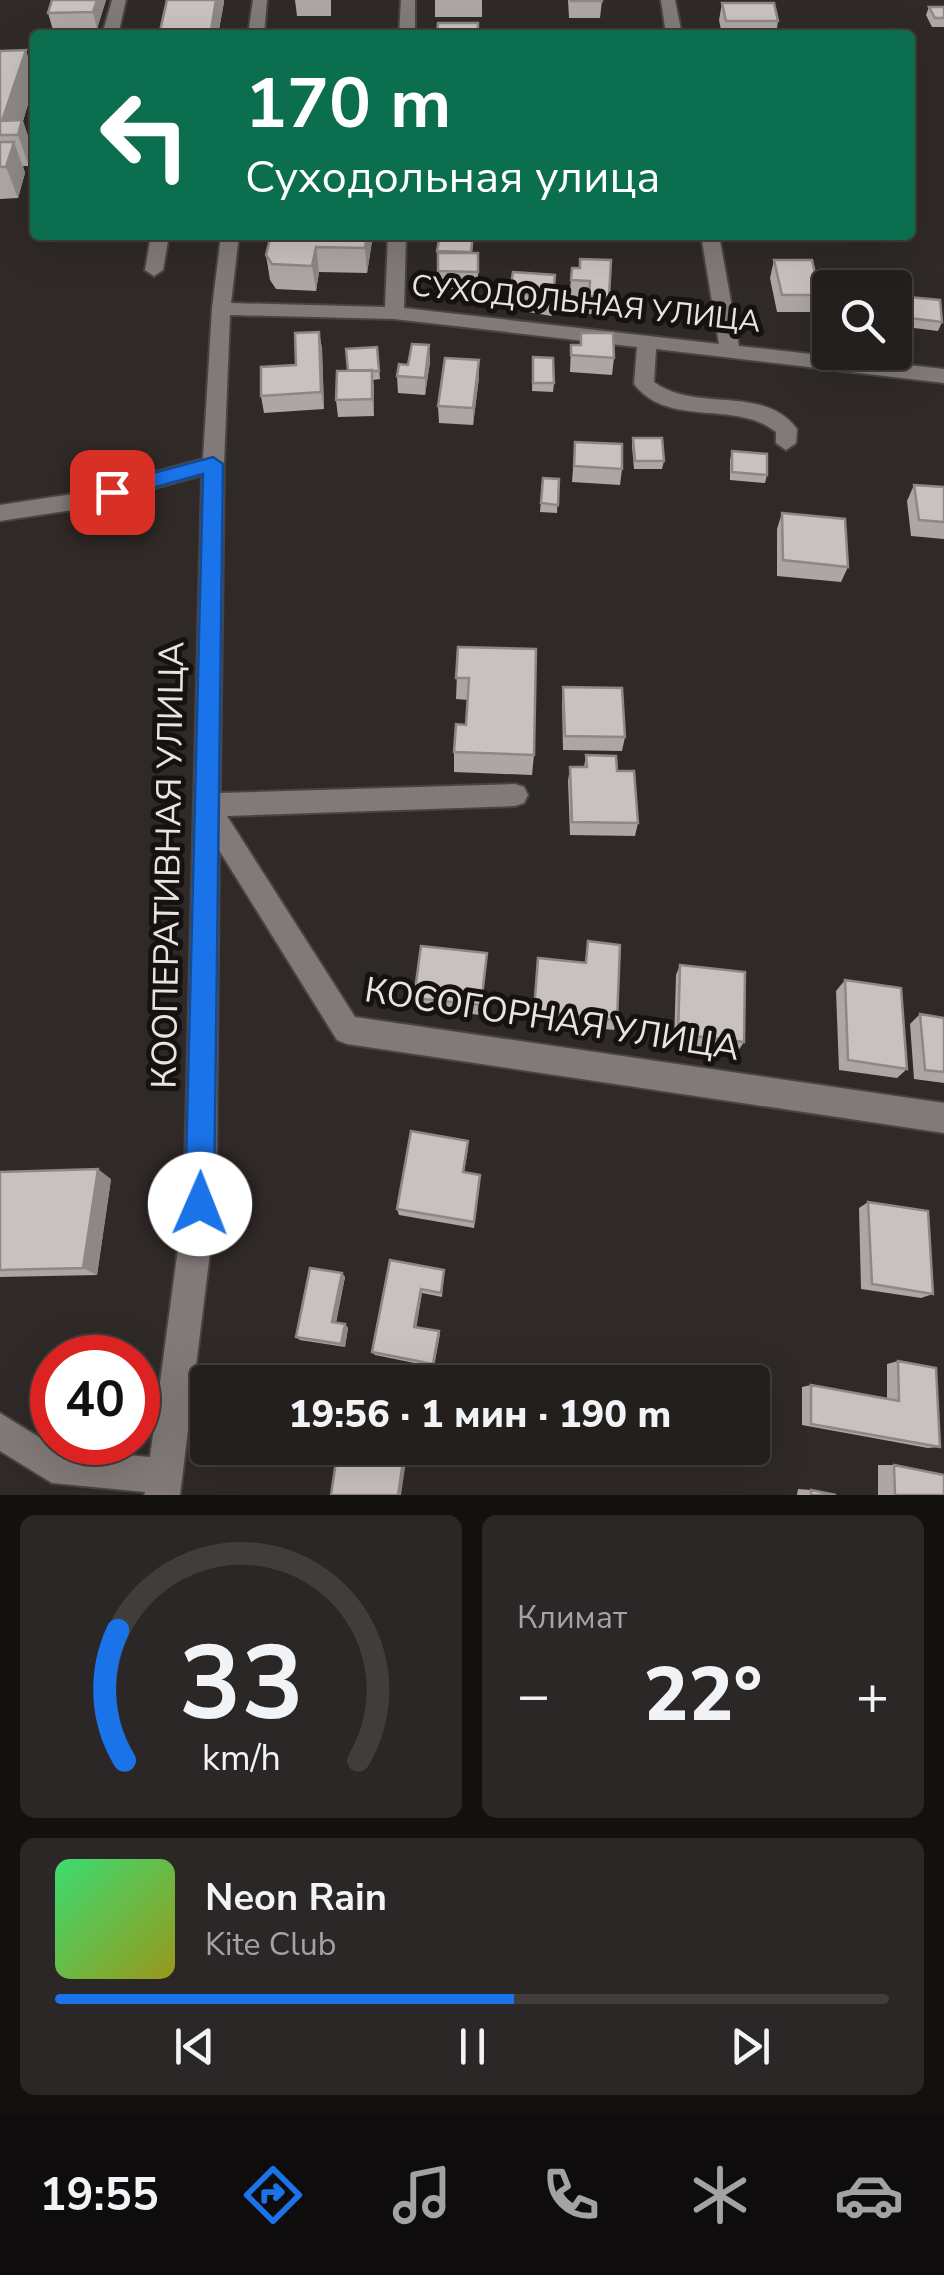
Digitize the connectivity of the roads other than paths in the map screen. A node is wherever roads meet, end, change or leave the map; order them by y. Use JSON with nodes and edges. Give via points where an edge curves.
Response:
{"nodes":[{"id":1,"x":120,"y":0,"type":"edge"},
{"id":2,"x":260,"y":0,"type":"edge"},
{"id":3,"x":408,"y":0,"type":"edge"},
{"id":4,"x":668,"y":0,"type":"edge"},
{"id":5,"x":111,"y":30,"type":"edge"},
{"id":6,"x":257,"y":30,"type":"edge"},
{"id":7,"x":406,"y":30,"type":"edge"},
{"id":8,"x":673,"y":30,"type":"edge"},
{"id":9,"x":159,"y":240,"type":"edge"},
{"id":10,"x":229,"y":240,"type":"edge"},
{"id":11,"x":397,"y":240,"type":"edge"},
{"id":12,"x":711,"y":240,"type":"edge"},
{"id":13,"x":154,"y":270,"type":"dead end"},
{"id":14,"x":220,"y":308,"type":"junction"},
{"id":15,"x":394,"y":313,"type":"junction"},
{"id":16,"x":647,"y":340,"type":"junction"},
{"id":17,"x":730,"y":349,"type":"junction"},
{"id":18,"x":944,"y":376,"type":"edge"},
{"id":19,"x":786,"y":442,"type":"dead end"},
{"id":20,"x":213,"y":464,"type":"junction"},
{"id":21,"x":0,"y":514,"type":"edge"},
{"id":22,"x":515,"y":795,"type":"dead end"},
{"id":23,"x":206,"y":805,"type":"junction"},
{"id":24,"x":944,"y":1118,"type":"edge"},
{"id":25,"x":0,"y":1430,"type":"edge"},
{"id":26,"x":164,"y":1486,"type":"edge"}],
"edges":[{"from":1,"to":5,"type":"street"},
{"from":2,"to":6,"type":"street"},
{"from":3,"to":7,"type":"street"},
{"from":4,"to":8,"type":"street"},
{"from":9,"to":13,"type":"street"},
{"from":10,"to":14,"type":"street","name":"КООПЕРАТИВНАЯ УЛИЦА"},
{"from":11,"to":15,"type":"street"},
{"from":12,"to":17,"type":"street"},
{"from":14,"to":15,"type":"street","name":"СУХОДОЛЬНАЯ УЛИЦА"},
{"from":14,"to":20,"type":"street","name":"КООПЕРАТИВНАЯ УЛИЦА"},
{"from":15,"to":16,"type":"street","name":"СУХОДОЛЬНАЯ УЛИЦА"},
{"from":16,"to":17,"type":"street","name":"СУХОДОЛЬНАЯ УЛИЦА"},
{"from":16,"to":19,"type":"street","via":[[644,384],[658,400],[774,414],[788,429]]},
{"from":17,"to":18,"type":"street","name":"СУХОДОЛЬНАЯ УЛИЦА"},
{"from":20,"to":21,"type":"street","via":[[79,501]]},
{"from":20,"to":23,"type":"street","name":"КООПЕРАТИВНАЯ УЛИЦА"},
{"from":22,"to":23,"type":"street"},
{"from":23,"to":24,"type":"street","name":"КОСОГОРНАЯ УЛИЦА","via":[[347,1030]]},
{"from":23,"to":26,"type":"street","name":"КООПЕРАТИВНАЯ УЛИЦА","via":[[200,1204]]},
{"from":25,"to":26,"type":"street","via":[[52,1466]]}]}
